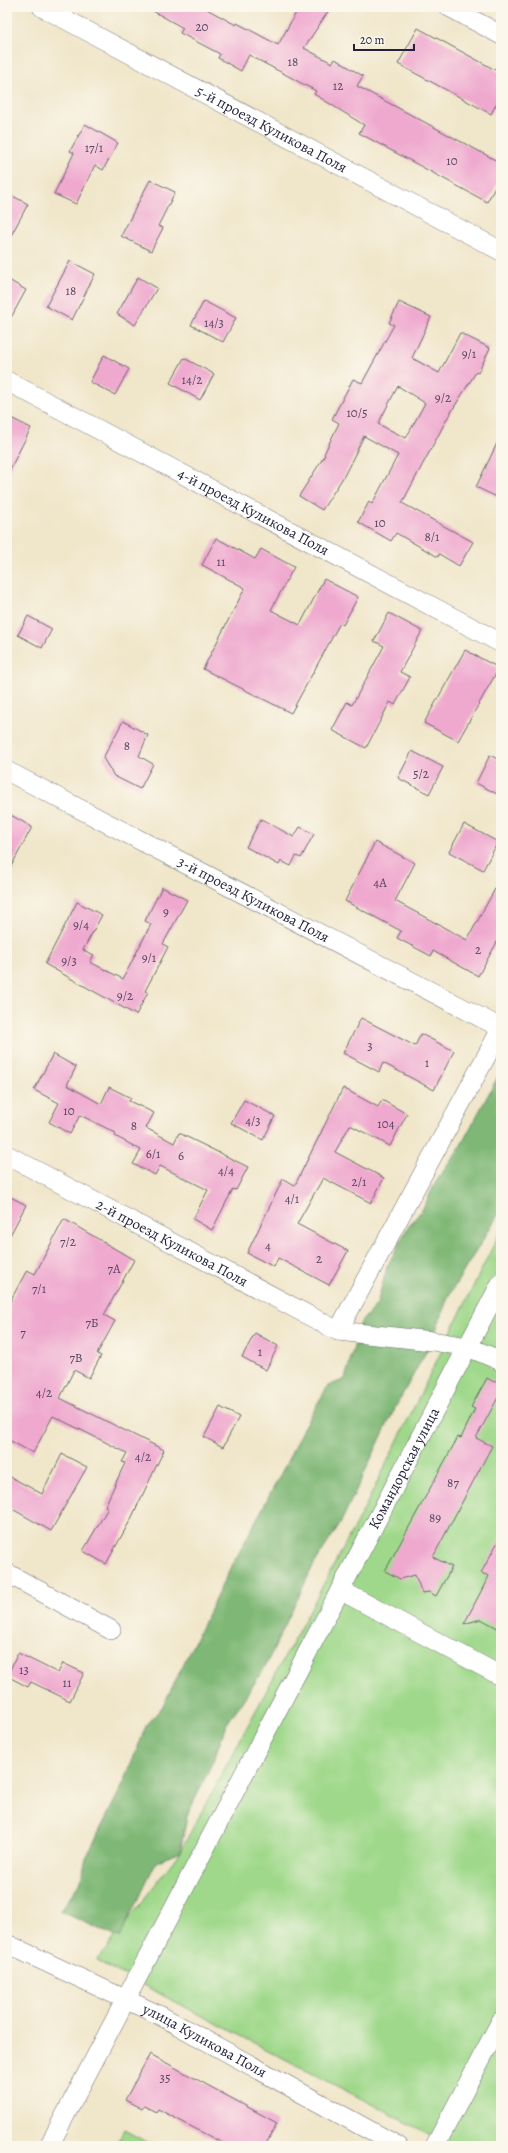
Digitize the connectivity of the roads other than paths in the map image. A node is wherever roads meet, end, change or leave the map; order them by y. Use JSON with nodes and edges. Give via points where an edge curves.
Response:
{"nodes":[{"id":1,"x":42,"y":7,"type":"edge"},
{"id":2,"x":449,"y":7,"type":"edge"},
{"id":3,"x":501,"y":35,"type":"edge"},
{"id":4,"x":501,"y":251,"type":"edge"},
{"id":5,"x":7,"y":381,"type":"edge"},
{"id":6,"x":501,"y":643,"type":"edge"},
{"id":7,"x":7,"y":771,"type":"edge"},
{"id":8,"x":501,"y":1028,"type":"edge"},
{"id":9,"x":7,"y":1155,"type":"edge"},
{"id":10,"x":501,"y":1283,"type":"edge"},
{"id":11,"x":338,"y":1331,"type":"junction"},
{"id":12,"x":468,"y":1347,"type":"junction"},
{"id":13,"x":501,"y":1361,"type":"edge"},
{"id":14,"x":7,"y":1573,"type":"edge"},
{"id":15,"x":340,"y":1590,"type":"junction"},
{"id":16,"x":111,"y":1630,"type":"dead end"},
{"id":17,"x":501,"y":1676,"type":"edge"},
{"id":18,"x":7,"y":1944,"type":"edge"},
{"id":19,"x":126,"y":2000,"type":"junction"},
{"id":20,"x":501,"y":2021,"type":"edge"},
{"id":21,"x":49,"y":2146,"type":"edge"},
{"id":22,"x":398,"y":2146,"type":"edge"},
{"id":23,"x":435,"y":2146,"type":"edge"}],
"edges":[{"from":1,"to":4,"type":"street","name":"5-й проезд Куликова Поля"},
{"from":2,"to":3,"type":"street"},
{"from":5,"to":6,"type":"street","name":"4-й проезд Куликова Поля"},
{"from":7,"to":8,"type":"street","name":"3-й проезд Куликова Поля"},
{"from":8,"to":11,"type":"street"},
{"from":9,"to":11,"type":"street","name":"2-й проезд Куликова Поля"},
{"from":10,"to":12,"type":"street","name":"Командорская улица"},
{"from":11,"to":12,"type":"street","via":[[432,1340]]},
{"from":12,"to":13,"type":"street"},
{"from":12,"to":15,"type":"street","name":"Командорская улица"},
{"from":14,"to":16,"type":"street"},
{"from":15,"to":17,"type":"street"},
{"from":15,"to":19,"type":"street","name":"Командорская улица"},
{"from":18,"to":19,"type":"street","name":"улица Куликова Поля"},
{"from":19,"to":21,"type":"street","name":"Командорская улица"},
{"from":19,"to":22,"type":"street","name":"улица Куликова Поля","via":[[161,2016]]},
{"from":20,"to":23,"type":"street"}]}
